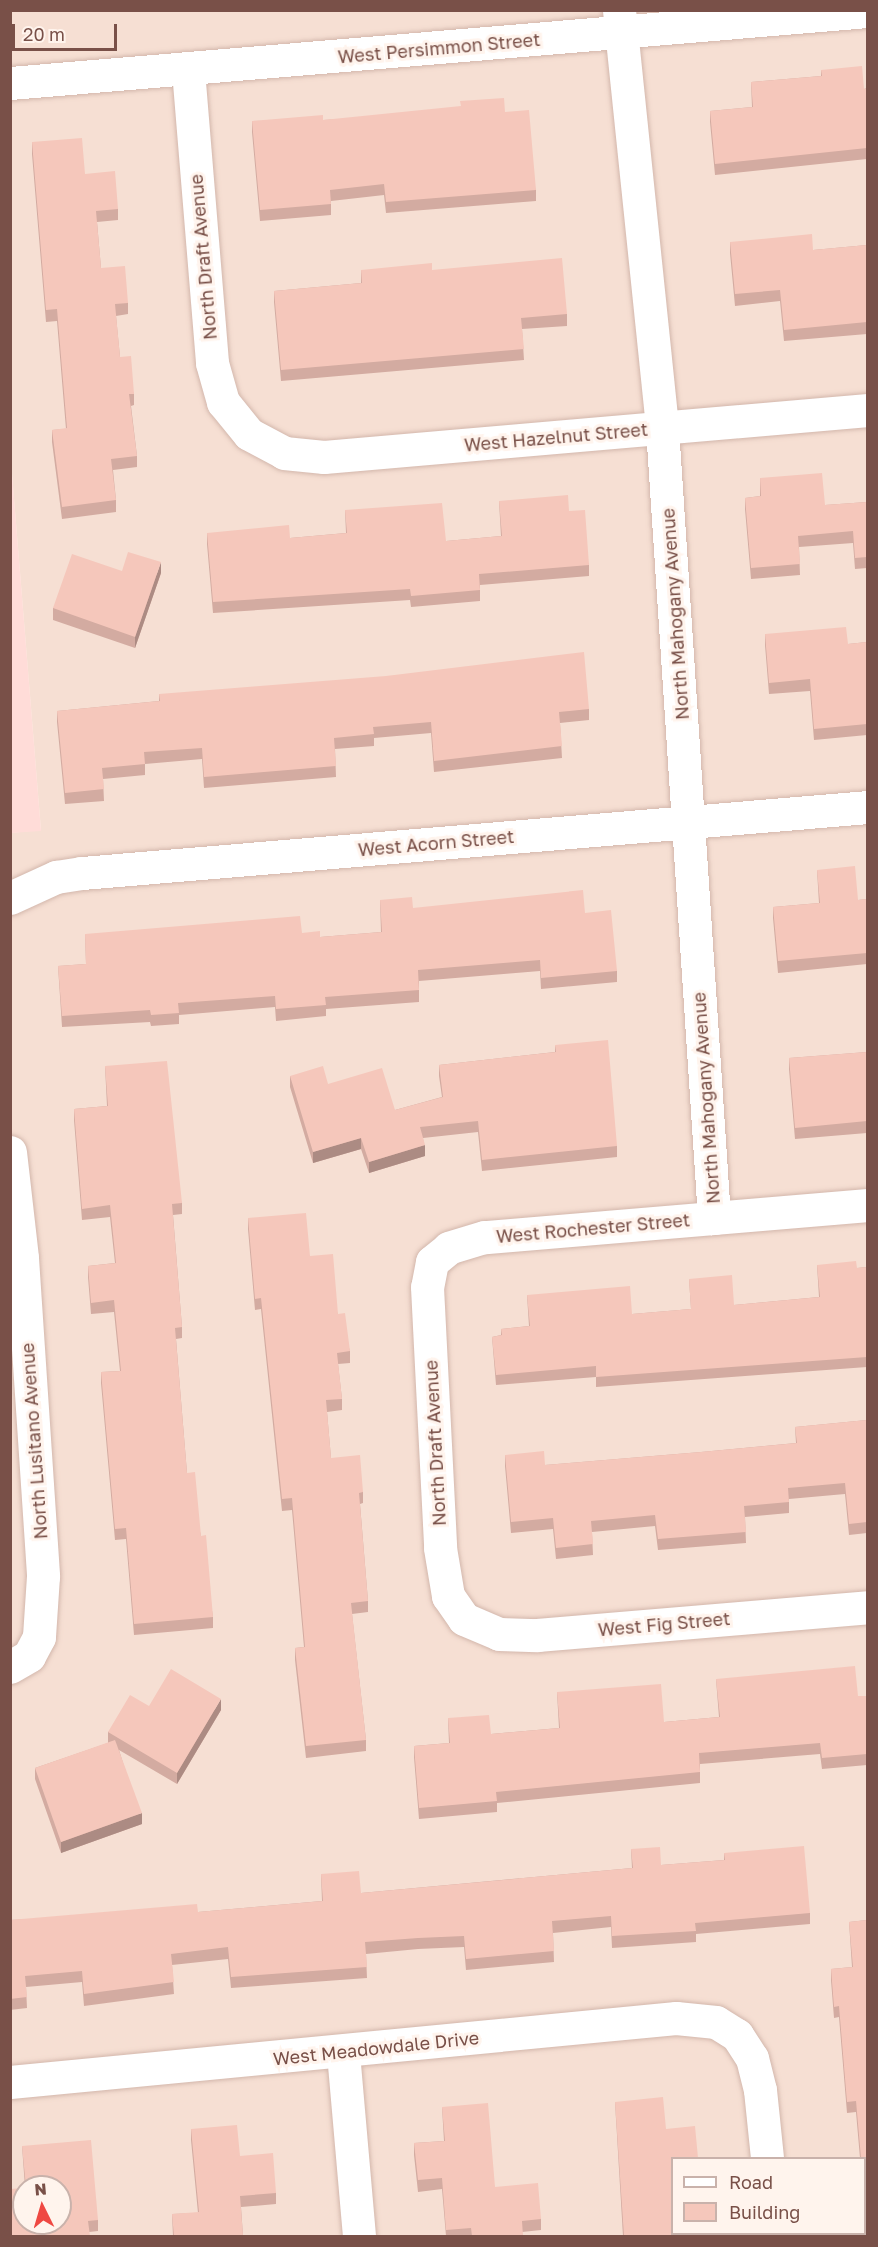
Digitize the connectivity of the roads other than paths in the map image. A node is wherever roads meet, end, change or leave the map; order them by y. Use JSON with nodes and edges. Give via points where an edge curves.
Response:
{"nodes":[{"id":1,"x":867,"y":11,"type":"edge"},
{"id":2,"x":620,"y":21,"type":"edge"},
{"id":3,"x":188,"y":70,"type":"junction"},
{"id":4,"x":10,"y":83,"type":"edge"},
{"id":5,"x":867,"y":410,"type":"edge"},
{"id":6,"x":662,"y":428,"type":"junction"},
{"id":7,"x":249,"y":434,"type":"joint"},
{"id":8,"x":867,"y":807,"type":"edge"},
{"id":9,"x":688,"y":822,"type":"junction"},
{"id":10,"x":10,"y":898,"type":"edge"},
{"id":11,"x":10,"y":1152,"type":"edge"},
{"id":12,"x":867,"y":1205,"type":"edge"},
{"id":13,"x":714,"y":1218,"type":"junction"},
{"id":14,"x":16,"y":1258,"type":"edge"},
{"id":15,"x":432,"y":1262,"type":"joint"},
{"id":16,"x":867,"y":1607,"type":"edge"},
{"id":17,"x":464,"y":1619,"type":"joint"},
{"id":18,"x":20,"y":1661,"type":"edge"},
{"id":19,"x":343,"y":2053,"type":"junction"},
{"id":20,"x":10,"y":2082,"type":"edge"},
{"id":21,"x":767,"y":2157,"type":"edge"},
{"id":22,"x":359,"y":2236,"type":"edge"}],
"edges":[{"from":1,"to":2,"type":"street","name":"West Persimmon Street"},
{"from":2,"to":3,"type":"street","name":"West Persimmon Street"},
{"from":2,"to":6,"type":"street","name":"North Mahogany Avenue"},
{"from":3,"to":4,"type":"street","name":"West Persimmon Street"},
{"from":3,"to":7,"type":"street","name":"North Draft Avenue","via":[[212,363],[223,402]]},
{"from":5,"to":6,"type":"street","name":"West Hazelnut Street"},
{"from":6,"to":7,"type":"street","name":"West Hazelnut Street","via":[[324,457],[284,453]]},
{"from":6,"to":9,"type":"street","name":"North Mahogany Avenue"},
{"from":8,"to":9,"type":"street","name":"West Acorn Street"},
{"from":9,"to":10,"type":"street","name":"West Acorn Street","via":[[82,873],[56,877]]},
{"from":9,"to":13,"type":"street","name":"North Mahogany Avenue"},
{"from":11,"to":14,"type":"street","name":"North Lusitano Avenue"},
{"from":12,"to":13,"type":"street","name":"West Rochester Street"},
{"from":13,"to":15,"type":"street","name":"West Rochester Street","via":[[484,1237],[449,1248]]},
{"from":14,"to":18,"type":"street","name":"North Lusitano Avenue","via":[[43,1576],[42,1620]]},
{"from":15,"to":17,"type":"street","name":"North Draft Avenue","via":[[427,1287],[440,1548],[448,1596]]},
{"from":16,"to":17,"type":"street","name":"West Fig Street","via":[[537,1635],[499,1634]]},
{"from":19,"to":20,"type":"street","name":"West Meadowdale Drive"},
{"from":19,"to":21,"type":"street","name":"West Meadowdale Drive","via":[[676,2018],[716,2022],[737,2035],[752,2058],[760,2090]]},
{"from":19,"to":22,"type":"street"}]}
